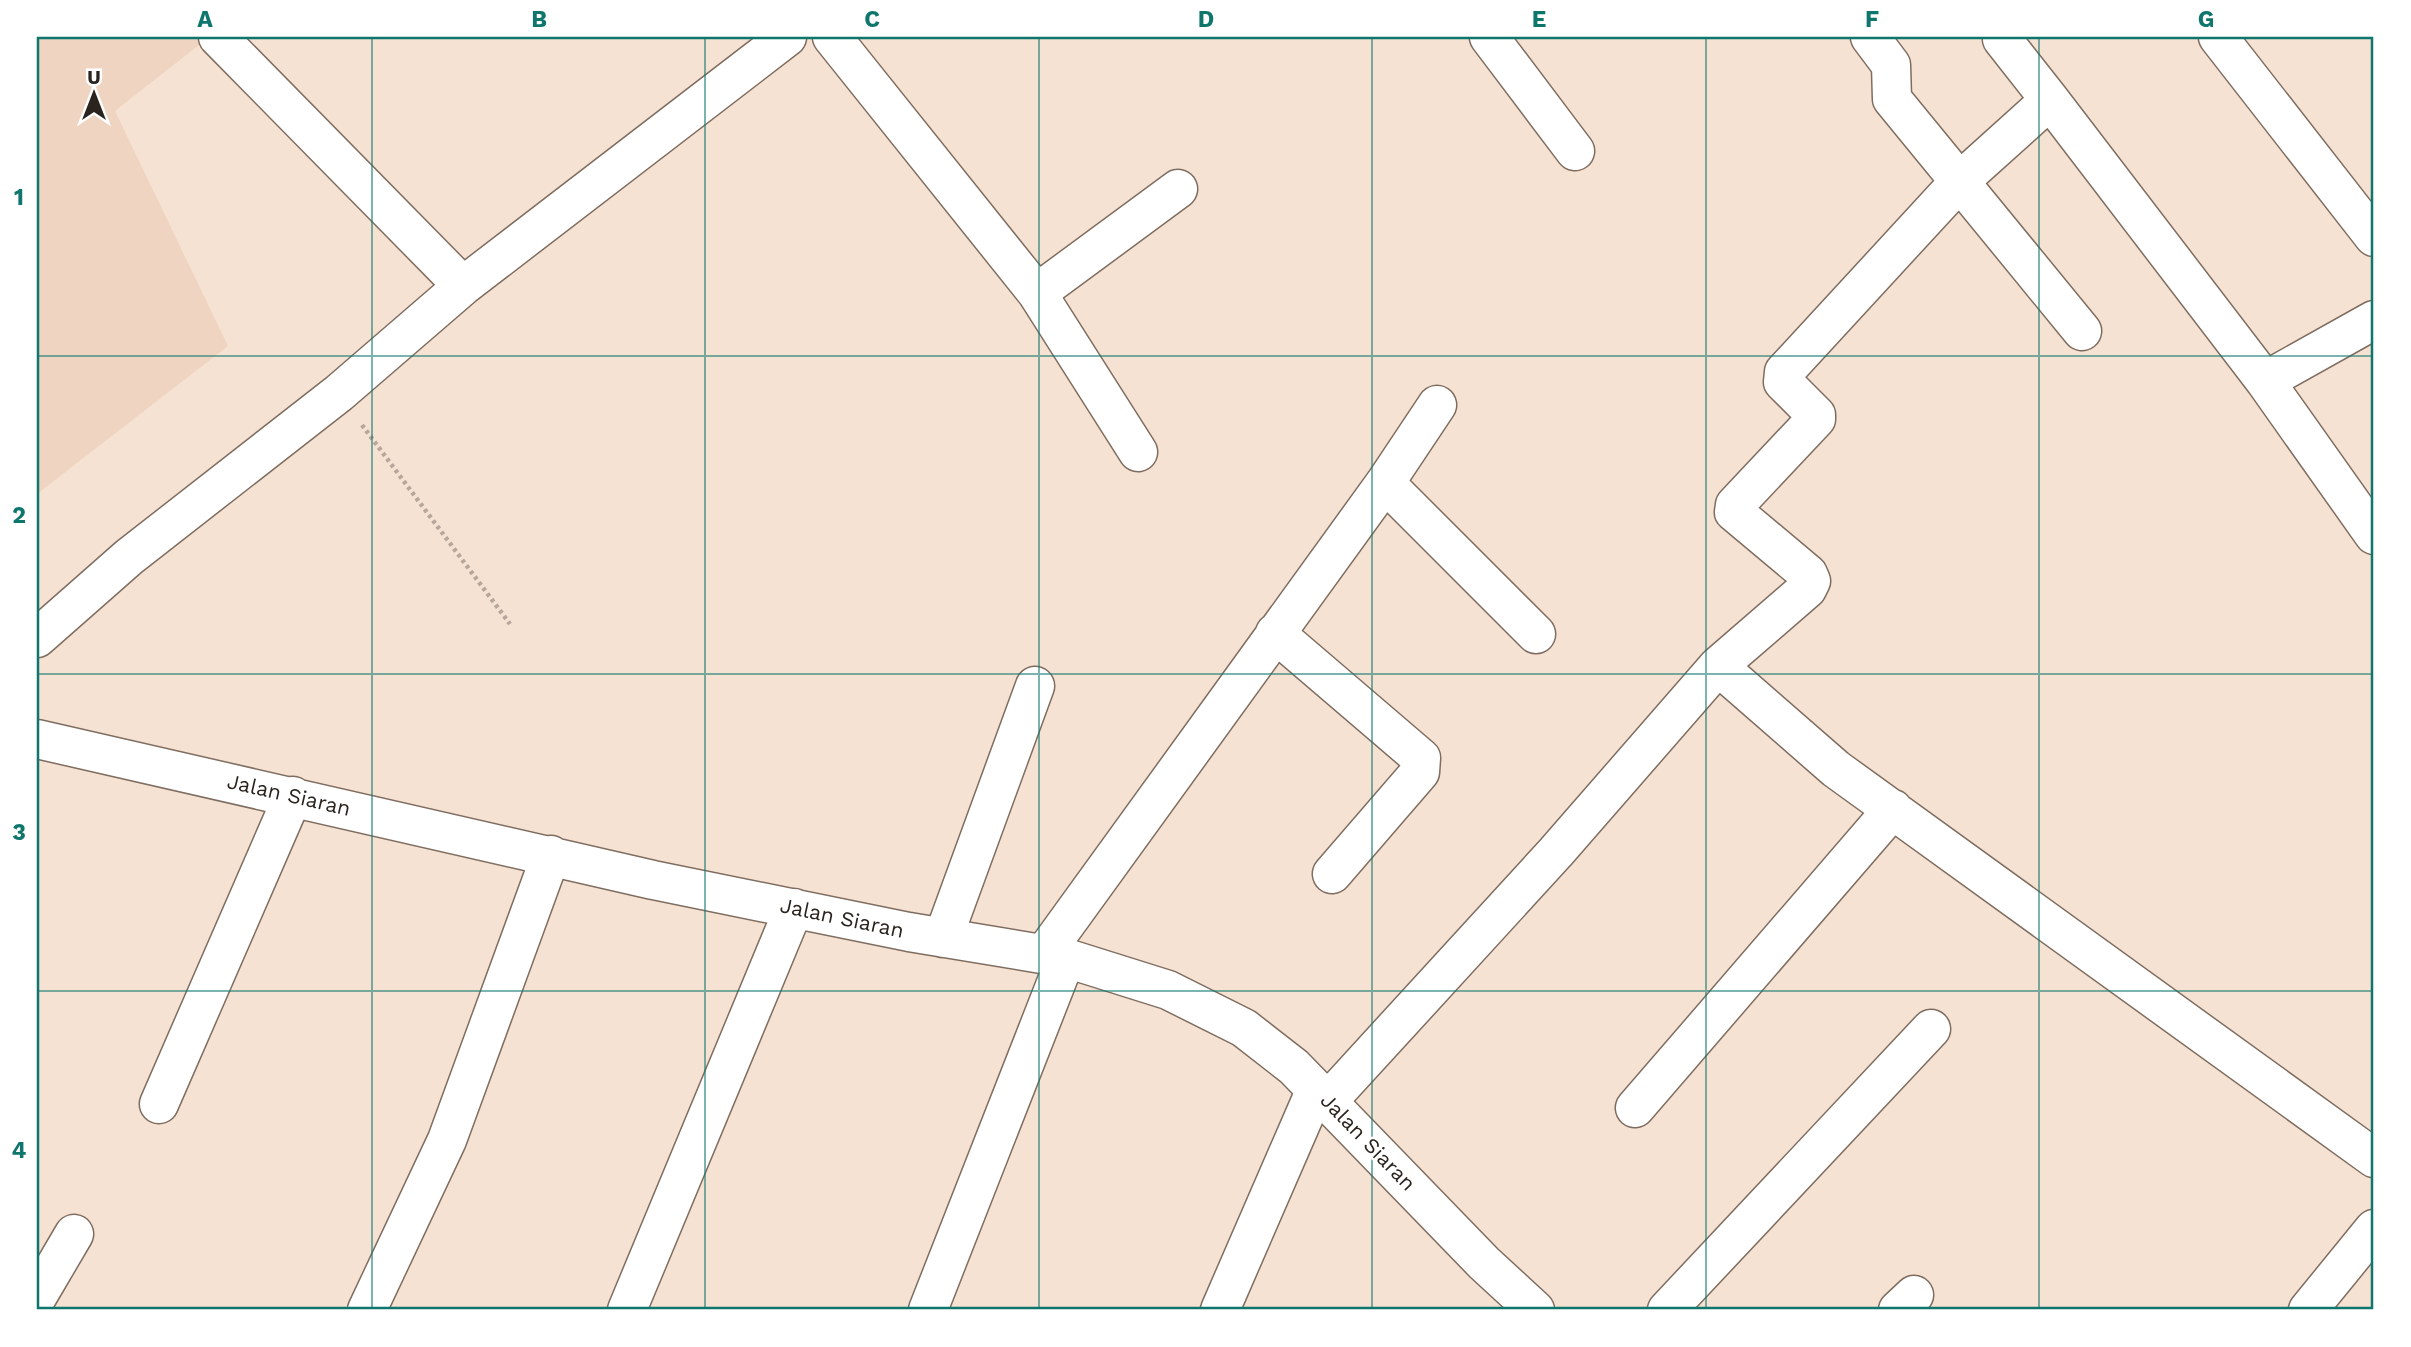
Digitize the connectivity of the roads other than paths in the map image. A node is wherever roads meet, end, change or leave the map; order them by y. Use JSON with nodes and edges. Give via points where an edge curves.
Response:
{"nodes":[{"id":1,"x":218,"y":37,"type":"edge"},
{"id":2,"x":787,"y":37,"type":"edge"},
{"id":3,"x":832,"y":37,"type":"edge"},
{"id":4,"x":1489,"y":37,"type":"edge"},
{"id":5,"x":1870,"y":37,"type":"edge"},
{"id":6,"x":2218,"y":37,"type":"edge"},
{"id":7,"x":2002,"y":39,"type":"dead end"},
{"id":8,"x":2050,"y":100,"type":"junction"},
{"id":9,"x":1575,"y":151,"type":"dead end"},
{"id":10,"x":1960,"y":181,"type":"junction"},
{"id":11,"x":1178,"y":189,"type":"dead end"},
{"id":12,"x":2374,"y":237,"type":"edge"},
{"id":13,"x":463,"y":286,"type":"junction"},
{"id":14,"x":1037,"y":293,"type":"junction"},
{"id":15,"x":2374,"y":320,"type":"edge"},
{"id":16,"x":2082,"y":331,"type":"dead end"},
{"id":17,"x":2265,"y":380,"type":"junction"},
{"id":18,"x":1437,"y":405,"type":"dead end"},
{"id":19,"x":1138,"y":452,"type":"dead end"},
{"id":20,"x":1385,"y":483,"type":"junction"},
{"id":21,"x":2374,"y":535,"type":"edge"},
{"id":22,"x":1275,"y":633,"type":"junction"},
{"id":23,"x":1535,"y":634,"type":"dead end"},
{"id":24,"x":37,"y":638,"type":"edge"},
{"id":25,"x":1718,"y":666,"type":"junction"},
{"id":26,"x":1035,"y":686,"type":"dead end"},
{"id":27,"x":37,"y":739,"type":"edge"},
{"id":28,"x":293,"y":796,"type":"junction"},
{"id":29,"x":1893,"y":809,"type":"junction"},
{"id":30,"x":551,"y":855,"type":"junction"},
{"id":31,"x":1332,"y":874,"type":"dead end"},
{"id":32,"x":794,"y":908,"type":"junction"},
{"id":33,"x":943,"y":938,"type":"junction"},
{"id":34,"x":1055,"y":956,"type":"junction"},
{"id":35,"x":1931,"y":1029,"type":"dead end"},
{"id":36,"x":1322,"y":1095,"type":"junction"},
{"id":37,"x":159,"y":1104,"type":"dead end"},
{"id":38,"x":1634,"y":1108,"type":"dead end"},
{"id":39,"x":2374,"y":1158,"type":"edge"},
{"id":40,"x":2374,"y":1230,"type":"edge"},
{"id":41,"x":74,"y":1234,"type":"dead end"},
{"id":42,"x":37,"y":1297,"type":"edge"},
{"id":43,"x":1526,"y":1306,"type":"edge"},
{"id":44,"x":367,"y":1310,"type":"edge"},
{"id":45,"x":627,"y":1310,"type":"edge"},
{"id":46,"x":928,"y":1310,"type":"edge"},
{"id":47,"x":1220,"y":1310,"type":"edge"},
{"id":48,"x":1667,"y":1310,"type":"edge"},
{"id":49,"x":2308,"y":1310,"type":"edge"}],
"edges":[{"from":1,"to":13,"type":"street"},
{"from":2,"to":13,"type":"street"},
{"from":3,"to":14,"type":"street"},
{"from":4,"to":9,"type":"street"},
{"from":5,"to":10,"type":"street","via":[[1891,65],[1892,99]]},
{"from":6,"to":12,"type":"street"},
{"from":7,"to":8,"type":"street"},
{"from":8,"to":10,"type":"street"},
{"from":8,"to":17,"type":"street"},
{"from":10,"to":16,"type":"street"},
{"from":10,"to":25,"type":"street","via":[[1783,375],[1787,387],[1816,417],[1735,505],[1734,512],[1811,581]]},
{"from":11,"to":14,"type":"street"},
{"from":13,"to":24,"type":"street","via":[[339,393],[129,557]]},
{"from":14,"to":19,"type":"street"},
{"from":15,"to":17,"type":"street"},
{"from":17,"to":21,"type":"street"},
{"from":18,"to":20,"type":"street"},
{"from":20,"to":22,"type":"street"},
{"from":20,"to":23,"type":"street"},
{"from":22,"to":31,"type":"street","via":[[1421,758],[1420,772]]},
{"from":22,"to":34,"type":"street"},
{"from":25,"to":29,"type":"street","via":[[1836,769]]},
{"from":25,"to":36,"type":"street","via":[[1556,852]]},
{"from":26,"to":33,"type":"street"},
{"from":27,"to":28,"type":"street","name":"Jalan Siaran"},
{"from":28,"to":30,"type":"street","name":"Jalan Siaran"},
{"from":28,"to":37,"type":"street"},
{"from":29,"to":38,"type":"street"},
{"from":29,"to":39,"type":"street"},
{"from":30,"to":32,"type":"street","name":"Jalan Siaran"},
{"from":30,"to":44,"type":"street","via":[[447,1140]]},
{"from":32,"to":33,"type":"street","name":"Jalan Siaran"},
{"from":32,"to":45,"type":"street"},
{"from":33,"to":34,"type":"street","name":"Jalan Siaran"},
{"from":34,"to":36,"type":"street","name":"Jalan Siaran","via":[[1121,973],[1201,1004],[1244,1028]]},
{"from":34,"to":46,"type":"street"},
{"from":35,"to":48,"type":"street"},
{"from":36,"to":43,"type":"street","name":"Jalan Siaran"},
{"from":36,"to":47,"type":"street"},
{"from":40,"to":49,"type":"street"},
{"from":41,"to":42,"type":"street"}]}
